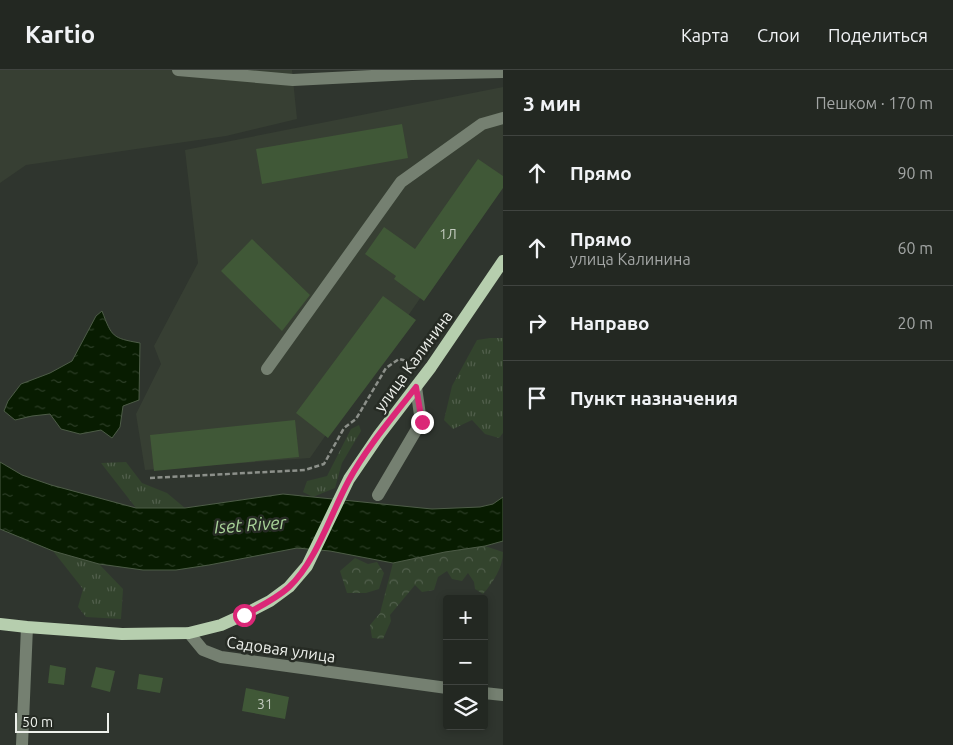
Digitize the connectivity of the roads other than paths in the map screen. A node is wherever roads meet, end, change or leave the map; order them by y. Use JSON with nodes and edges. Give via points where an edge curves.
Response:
{"nodes":[{"id":1,"x":178,"y":70,"type":"edge"},
{"id":2,"x":503,"y":72,"type":"edge"},
{"id":3,"x":503,"y":118,"type":"edge"},
{"id":4,"x":503,"y":261,"type":"edge"},
{"id":5,"x":267,"y":369,"type":"dead end"},
{"id":6,"x":416,"y":387,"type":"junction"},
{"id":7,"x":378,"y":495,"type":"dead end"},
{"id":8,"x":0,"y":624,"type":"edge"},
{"id":9,"x":27,"y":627,"type":"junction"},
{"id":10,"x":189,"y":633,"type":"junction"},
{"id":11,"x":443,"y":687,"type":"edge"},
{"id":12,"x":488,"y":693,"type":"edge"},
{"id":13,"x":503,"y":695,"type":"edge"},
{"id":14,"x":22,"y":745,"type":"edge"}],
"edges":[{"from":1,"to":2,"type":"street","via":[[293,80]]},
{"from":3,"to":5,"type":"street","via":[[482,124],[401,182]]},
{"from":4,"to":6,"type":"main road","name":"улица Калинина"},
{"from":6,"to":7,"type":"street","via":[[422,422]]},
{"from":6,"to":10,"type":"main road","name":"улица Калинина","via":[[350,479],[307,566],[289,587],[221,625]]},
{"from":8,"to":9,"type":"main road"},
{"from":9,"to":10,"type":"main road","via":[[122,634]]},
{"from":9,"to":14,"type":"street"},
{"from":10,"to":11,"type":"street","name":"Садовая улица","via":[[203,650],[221,657]]},
{"from":12,"to":13,"type":"street"}]}
